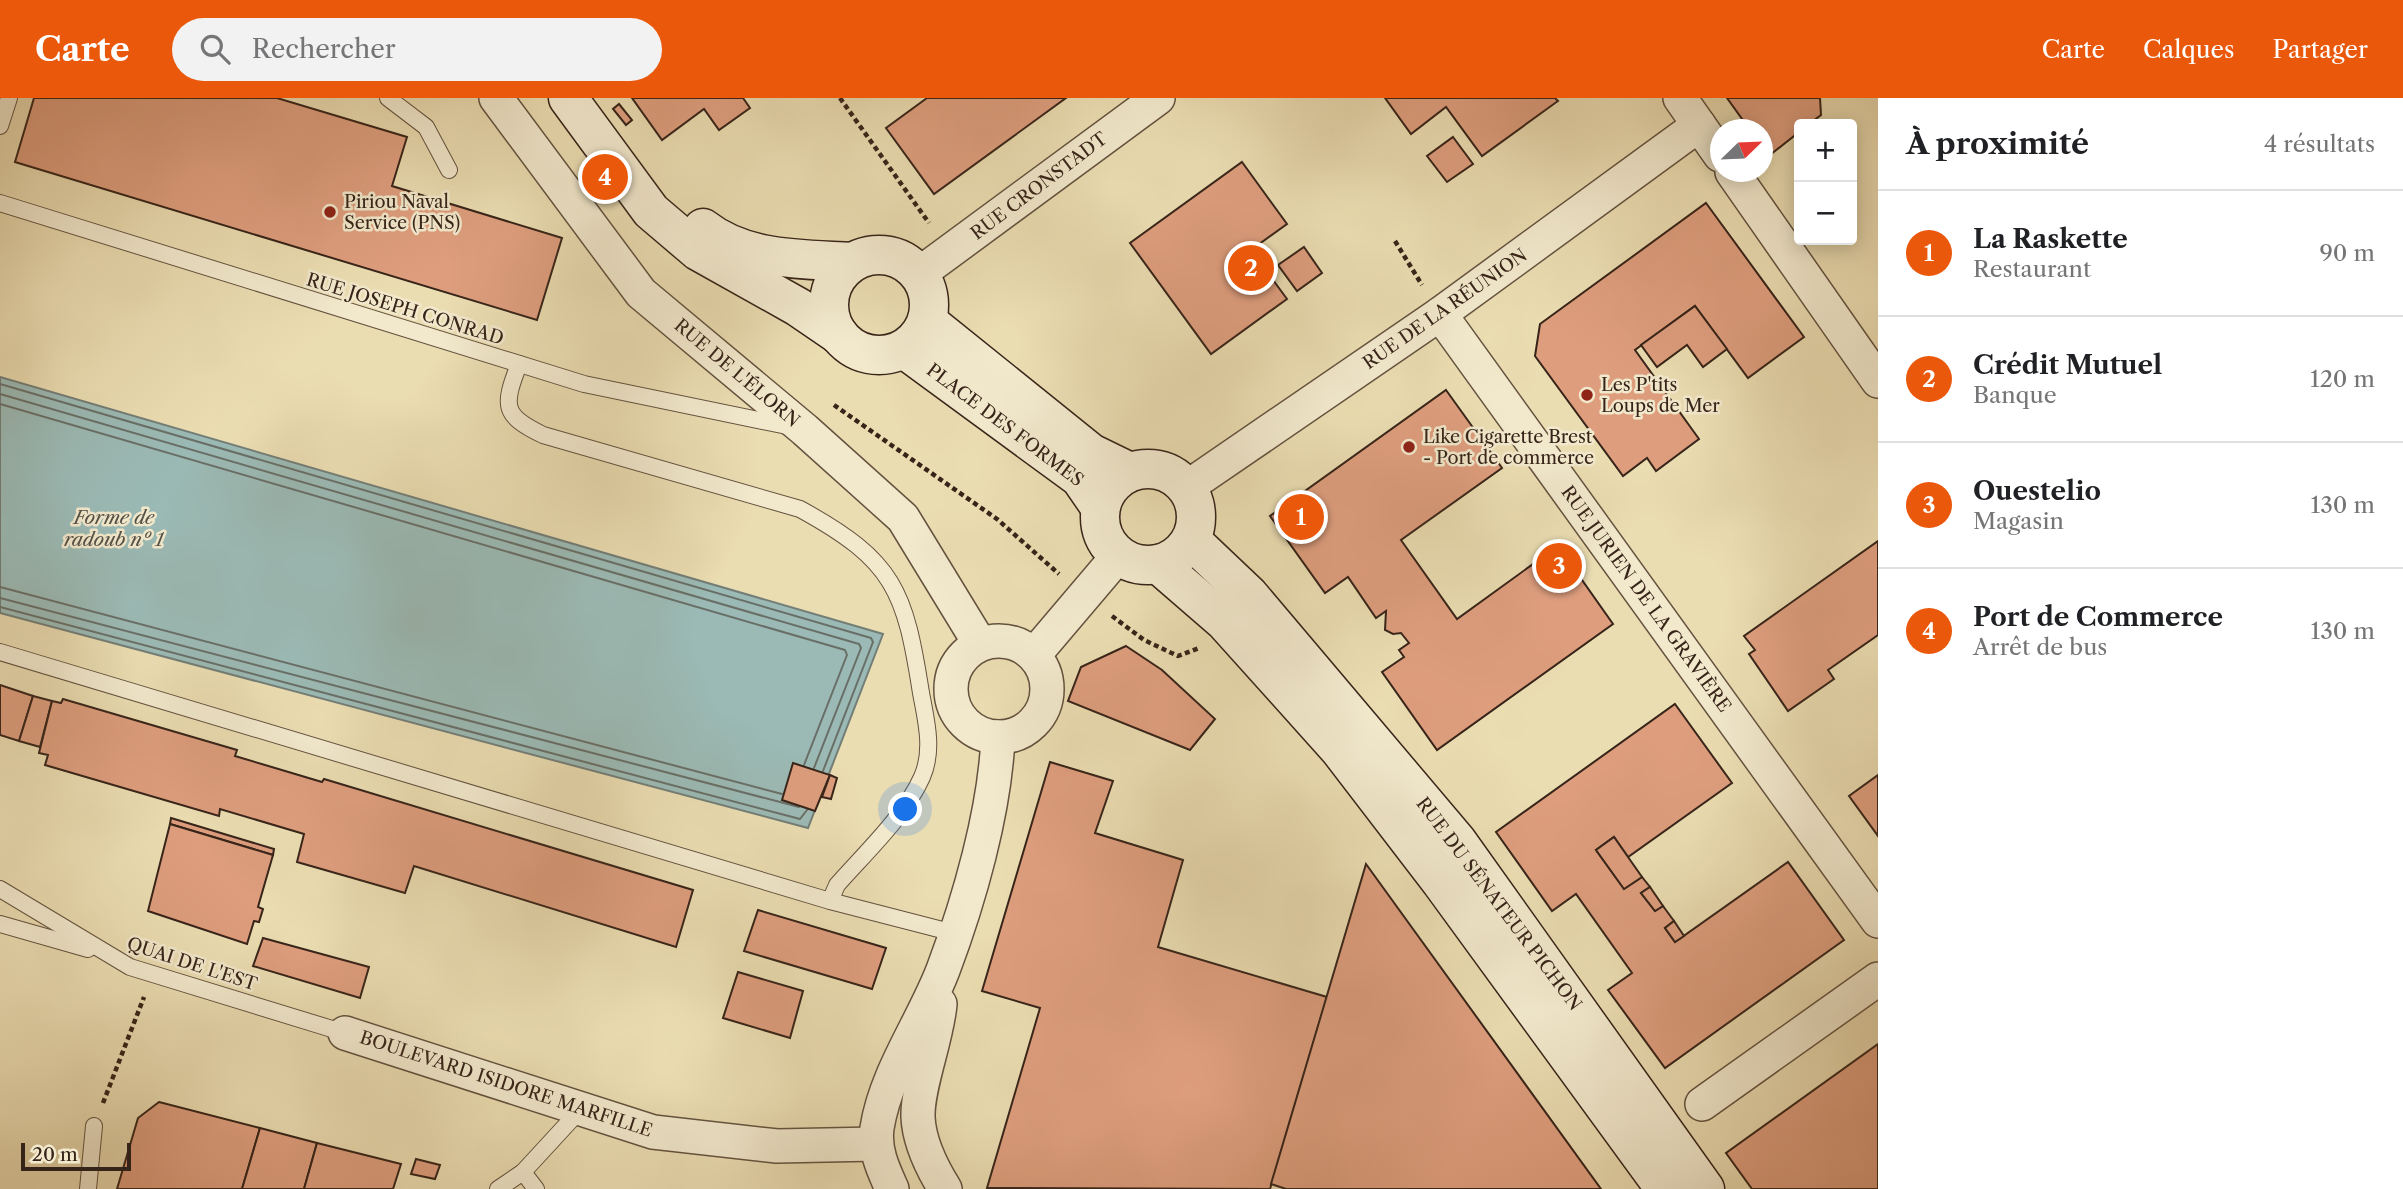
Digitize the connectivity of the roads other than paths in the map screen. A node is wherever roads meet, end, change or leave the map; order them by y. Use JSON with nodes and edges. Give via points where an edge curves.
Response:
{"nodes":[{"id":1,"x":9,"y":98,"type":"edge"},
{"id":2,"x":388,"y":98,"type":"edge"},
{"id":3,"x":496,"y":98,"type":"edge"},
{"id":4,"x":568,"y":98,"type":"edge"},
{"id":5,"x":591,"y":98,"type":"edge"},
{"id":6,"x":1157,"y":98,"type":"edge"},
{"id":7,"x":1680,"y":98,"type":"edge"},
{"id":8,"x":1699,"y":125,"type":"junction"},
{"id":9,"x":0,"y":127,"type":"edge"},
{"id":10,"x":1710,"y":141,"type":"edge"},
{"id":11,"x":449,"y":170,"type":"dead end"},
{"id":12,"x":1739,"y":182,"type":"edge"},
{"id":13,"x":0,"y":203,"type":"edge"},
{"id":14,"x":852,"y":262,"type":"junction"},
{"id":15,"x":919,"y":274,"type":"junction"},
{"id":16,"x":1440,"y":314,"type":"junction"},
{"id":17,"x":839,"y":335,"type":"junction"},
{"id":18,"x":915,"y":335,"type":"junction"},
{"id":19,"x":519,"y":364,"type":"junction"},
{"id":20,"x":1878,"y":381,"type":"edge"},
{"id":21,"x":805,"y":430,"type":"junction"},
{"id":22,"x":1130,"y":472,"type":"junction"},
{"id":23,"x":1186,"y":488,"type":"junction"},
{"id":24,"x":1100,"y":507,"type":"junction"},
{"id":25,"x":1191,"y":540,"type":"junction"},
{"id":26,"x":1118,"y":556,"type":"junction"},
{"id":27,"x":1158,"y":564,"type":"junction"},
{"id":28,"x":980,"y":644,"type":"junction"},
{"id":29,"x":0,"y":652,"type":"edge"},
{"id":30,"x":1034,"y":655,"type":"junction"},
{"id":31,"x":999,"y":737,"type":"junction"},
{"id":32,"x":0,"y":889,"type":"edge"},
{"id":33,"x":830,"y":901,"type":"junction"},
{"id":34,"x":1878,"y":920,"type":"edge"},
{"id":35,"x":0,"y":924,"type":"edge"},
{"id":36,"x":954,"y":933,"type":"junction"},
{"id":37,"x":107,"y":955,"type":"junction"},
{"id":38,"x":943,"y":970,"type":"junction"},
{"id":39,"x":1878,"y":979,"type":"edge"},
{"id":40,"x":345,"y":1033,"type":"joint"},
{"id":41,"x":1702,"y":1104,"type":"dead end"},
{"id":42,"x":582,"y":1109,"type":"junction"},
{"id":43,"x":94,"y":1126,"type":"road end"},
{"id":44,"x":876,"y":1144,"type":"junction"},
{"id":45,"x":523,"y":1172,"type":"junction"},
{"id":46,"x":88,"y":1189,"type":"edge"},
{"id":47,"x":498,"y":1189,"type":"edge"},
{"id":48,"x":536,"y":1189,"type":"edge"},
{"id":49,"x":892,"y":1189,"type":"edge"},
{"id":50,"x":945,"y":1189,"type":"edge"},
{"id":51,"x":1665,"y":1189,"type":"edge"},
{"id":52,"x":1705,"y":1189,"type":"edge"}],
"edges":[{"from":1,"to":9,"type":"lane"},
{"from":2,"to":11,"type":"lane","via":[[426,127]]},
{"from":3,"to":21,"type":"street","name":"RUE DE L'ÉLORN","via":[[641,293]]},
{"from":4,"to":17,"type":"main road","via":[[651,211],[698,251]]},
{"from":5,"to":14,"type":"main road","via":[[665,198],[715,236],[773,258]]},
{"from":6,"to":15,"type":"street","name":"RUE CRONSTADT"},
{"from":7,"to":8,"type":"street"},
{"from":8,"to":10,"type":"street"},
{"from":8,"to":16,"type":"street","name":"RUE DE LA RÉUNION"},
{"from":12,"to":20,"type":"street"},
{"from":13,"to":19,"type":"lane","name":"RUE JOSEPH CONRAD"},
{"from":14,"to":15,"type":"main road","via":[[888,255],[905,261]]},
{"from":14,"to":17,"type":"main road","via":[[840,272],[828,304]]},
{"from":15,"to":18,"type":"main road","via":[[930,304]]},
{"from":16,"to":23,"type":"street","name":"RUE DE LA RÉUNION"},
{"from":16,"to":34,"type":"street","name":"RUE JURIEN DE LA GRAVIÈRE"},
{"from":17,"to":18,"type":"main road","via":[[852,347],[887,355]]},
{"from":18,"to":22,"type":"main road","name":"PLACE DES FORMES","via":[[1091,453]]},
{"from":18,"to":24,"type":"main road","name":"PLACE DES FORMES","via":[[1080,478]]},
{"from":19,"to":21,"type":"lane","name":"RUE JOSEPH CONRAD","via":[[584,384]]},
{"from":19,"to":33,"type":"lane","via":[[508,408],[517,422],[543,435],[800,509],[837,529],[871,557],[895,587],[911,628],[928,757],[908,800],[837,885]]},
{"from":21,"to":28,"type":"street","name":"RUE DE L'ÉLORN","via":[[903,518]]},
{"from":22,"to":23,"type":"main road","via":[[1160,471]]},
{"from":22,"to":24,"type":"main road","via":[[1116,480]]},
{"from":23,"to":25,"type":"main road","via":[[1195,504]]},
{"from":24,"to":26,"type":"main road","via":[[1100,525]]},
{"from":25,"to":27,"type":"main road","via":[[1178,556]]},
{"from":25,"to":52,"type":"main road","name":"RUE DU SÉNATEUR PICHON","via":[[1249,595],[1457,841]]},
{"from":26,"to":27,"type":"main road","via":[[1138,564]]},
{"from":26,"to":30,"type":"street"},
{"from":27,"to":51,"type":"main road","name":"RUE DU SÉNATEUR PICHON","via":[[1225,622],[1339,749]]},
{"from":28,"to":30,"type":"street","via":[[1009,641]]},
{"from":28,"to":31,"type":"street","via":[[956,666],[951,696],[967,727]]},
{"from":29,"to":33,"type":"lane"},
{"from":30,"to":31,"type":"street","via":[[1046,680],[1042,711],[1026,729]]},
{"from":31,"to":36,"type":"street","via":[[994,791]]},
{"from":32,"to":37,"type":"lane","name":"QUAI DE L'EST"},
{"from":33,"to":36,"type":"lane"},
{"from":35,"to":37,"type":"lane"},
{"from":36,"to":38,"type":"street"},
{"from":37,"to":40,"type":"lane","name":"QUAI DE L'EST","via":[[130,967]]},
{"from":38,"to":44,"type":"street","via":[[884,1099]]},
{"from":38,"to":50,"type":"street","via":[[938,1026],[918,1116],[925,1150]]},
{"from":39,"to":41,"type":"street"},
{"from":40,"to":42,"type":"street","name":"BOULEVARD ISIDORE MARFILLE"},
{"from":42,"to":44,"type":"street","name":"BOULEVARD ISIDORE MARFILLE","via":[[653,1132],[777,1146]]},
{"from":42,"to":45,"type":"lane"},
{"from":43,"to":46,"type":"lane"},
{"from":44,"to":49,"type":"street"},
{"from":45,"to":47,"type":"lane"},
{"from":45,"to":48,"type":"lane"}]}
